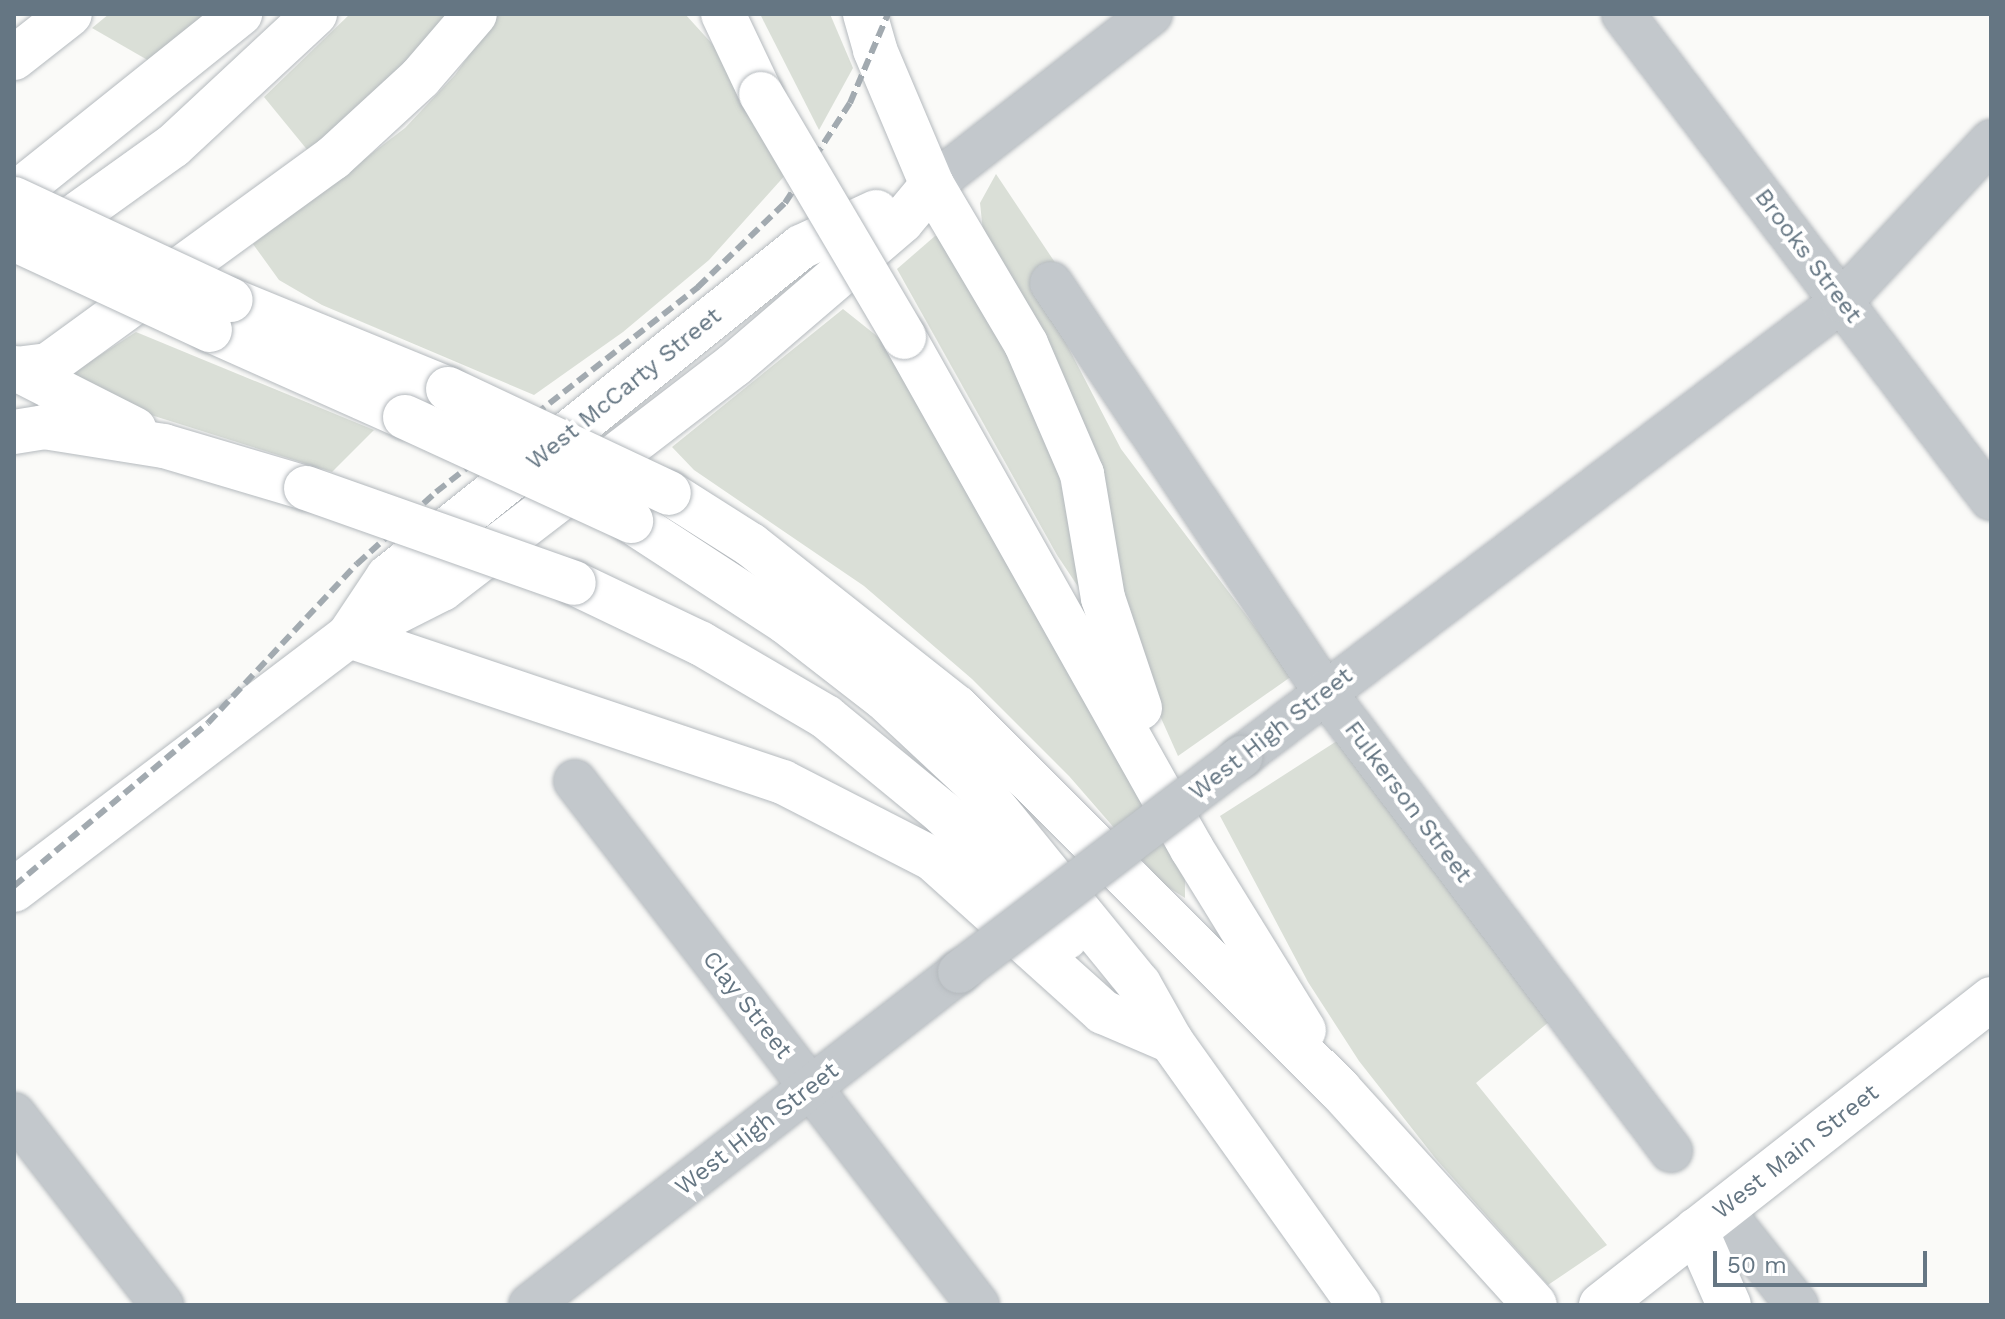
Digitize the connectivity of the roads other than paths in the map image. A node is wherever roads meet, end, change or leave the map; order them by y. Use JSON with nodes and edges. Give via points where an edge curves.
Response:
{"nodes":[{"id":1,"x":41,"y":14,"type":"edge"},
{"id":2,"x":70,"y":14,"type":"edge"},
{"id":3,"x":240,"y":14,"type":"edge"},
{"id":4,"x":315,"y":14,"type":"edge"},
{"id":5,"x":475,"y":14,"type":"edge"},
{"id":6,"x":865,"y":14,"type":"edge"},
{"id":7,"x":1151,"y":14,"type":"edge"},
{"id":8,"x":1623,"y":14,"type":"edge"},
{"id":9,"x":14,"y":19,"type":"edge"},
{"id":10,"x":720,"y":19,"type":"edge"},
{"id":11,"x":14,"y":58,"type":"edge"},
{"id":12,"x":1991,"y":141,"type":"edge"},
{"id":13,"x":932,"y":185,"type":"junction"},
{"id":14,"x":14,"y":197,"type":"edge"},
{"id":15,"x":14,"y":239,"type":"edge"},
{"id":16,"x":14,"y":259,"type":"edge"},
{"id":17,"x":1051,"y":283,"type":"dead end"},
{"id":18,"x":1842,"y":301,"type":"junction"},
{"id":19,"x":220,"y":315,"type":"junction"},
{"id":20,"x":15,"y":369,"type":"edge"},
{"id":21,"x":14,"y":432,"type":"edge"},
{"id":22,"x":164,"y":446,"type":"junction"},
{"id":23,"x":1991,"y":499,"type":"edge"},
{"id":24,"x":349,"y":636,"type":"junction"},
{"id":25,"x":1325,"y":692,"type":"junction"},
{"id":26,"x":575,"y":781,"type":"dead end"},
{"id":27,"x":1192,"y":849,"type":"junction"},
{"id":28,"x":14,"y":890,"type":"edge"},
{"id":29,"x":1991,"y":999,"type":"edge"},
{"id":30,"x":1171,"y":1041,"type":"junction"},
{"id":31,"x":811,"y":1088,"type":"junction"},
{"id":32,"x":1340,"y":1090,"type":"junction"},
{"id":33,"x":14,"y":1114,"type":"edge"},
{"id":34,"x":1671,"y":1151,"type":"dead end"},
{"id":35,"x":1709,"y":1220,"type":"junction"},
{"id":36,"x":1618,"y":1293,"type":"edge"},
{"id":37,"x":162,"y":1305,"type":"edge"},
{"id":38,"x":530,"y":1305,"type":"edge"},
{"id":39,"x":978,"y":1305,"type":"edge"},
{"id":40,"x":1359,"y":1305,"type":"edge"},
{"id":41,"x":1535,"y":1305,"type":"edge"},
{"id":42,"x":1729,"y":1305,"type":"edge"},
{"id":43,"x":1797,"y":1305,"type":"edge"}],
"edges":[{"from":1,"to":9,"type":"main road"},
{"from":2,"to":11,"type":"main road"},
{"from":3,"to":14,"type":"main road"},
{"from":4,"to":16,"type":"main road","via":[[173,146]]},
{"from":5,"to":20,"type":"main road","via":[[420,78],[333,158],[48,365]]},
{"from":6,"to":13,"type":"main road"},
{"from":7,"to":13,"type":"street","name":"West McCarty Street"},
{"from":8,"to":18,"type":"street","name":"Brooks Street"},
{"from":10,"to":27,"type":"main road","bridge":true},
{"from":12,"to":18,"type":"street","name":"West High Street"},
{"from":13,"to":24,"type":"main road","name":"West McCarty Street","via":[[902,221],[734,365],[442,589]]},
{"from":13,"to":27,"type":"main road","via":[[1026,344],[1082,474],[1113,637]]},
{"from":14,"to":19,"type":"main road","bridge":true},
{"from":15,"to":19,"type":"main road","bridge":true},
{"from":17,"to":25,"type":"street","name":"Fulkerson Street"},
{"from":18,"to":23,"type":"street","name":"Brooks Street"},
{"from":18,"to":25,"type":"street","name":"West High Street"},
{"from":19,"to":30,"type":"main road","bridge":true,"via":[[405,417],[631,521],[786,622],[884,698],[974,782],[1139,984]]},
{"from":19,"to":32,"type":"main road","bridge":true,"via":[[448,389],[669,493],[751,545],[956,707]]},
{"from":20,"to":22,"type":"main road"},
{"from":21,"to":22,"type":"main road","via":[[44,427]]},
{"from":22,"to":30,"type":"main road","bridge":true,"via":[[306,488],[574,583],[700,643],[826,717],[943,813]]},
{"from":24,"to":28,"type":"main road","name":"West McCarty Street"},
{"from":24,"to":30,"type":"main road","via":[[783,782],[933,859],[1103,1012]]},
{"from":25,"to":31,"type":"street","name":"West High Street","bridge":true},
{"from":25,"to":34,"type":"street","name":"Fulkerson Street"},
{"from":26,"to":31,"type":"street","name":"Clay Street"},
{"from":27,"to":32,"type":"main road"},
{"from":29,"to":35,"type":"main road","name":"West Main Street"},
{"from":30,"to":40,"type":"main road"},
{"from":31,"to":38,"type":"street","name":"West High Street"},
{"from":31,"to":39,"type":"street","name":"Clay Street"},
{"from":32,"to":41,"type":"main road"},
{"from":33,"to":37,"type":"street"},
{"from":35,"to":36,"type":"main road","name":"West Main Street"},
{"from":35,"to":42,"type":"main road"},
{"from":35,"to":43,"type":"street"}]}
